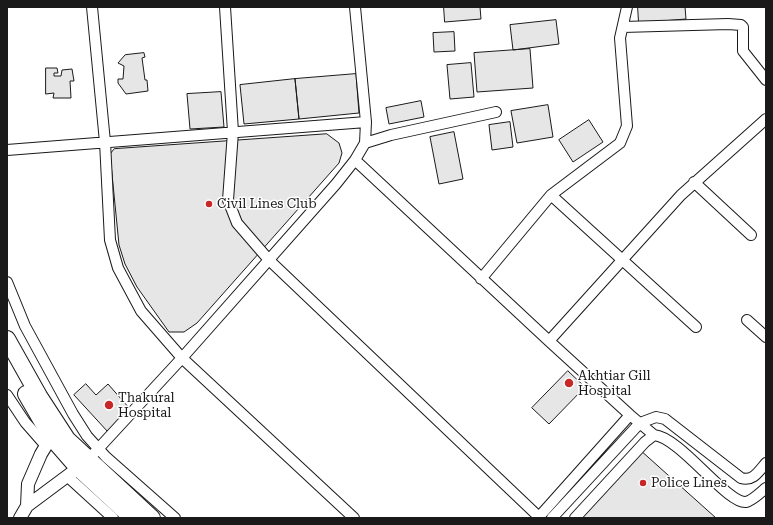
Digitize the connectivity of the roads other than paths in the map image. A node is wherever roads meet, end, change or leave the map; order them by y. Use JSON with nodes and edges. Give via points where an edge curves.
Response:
{"nodes":[{"id":1,"x":92,"y":7,"type":"edge"},
{"id":2,"x":225,"y":7,"type":"edge"},
{"id":3,"x":355,"y":7,"type":"edge"},
{"id":4,"x":627,"y":7,"type":"edge"},
{"id":5,"x":623,"y":27,"type":"junction"},
{"id":6,"x":766,"y":80,"type":"edge"},
{"id":7,"x":496,"y":112,"type":"dead end"},
{"id":8,"x":766,"y":119,"type":"edge"},
{"id":9,"x":366,"y":122,"type":"junction"},
{"id":10,"x":233,"y":132,"type":"junction"},
{"id":11,"x":105,"y":142,"type":"junction"},
{"id":12,"x":365,"y":143,"type":"junction"},
{"id":13,"x":7,"y":150,"type":"edge"},
{"id":14,"x":354,"y":160,"type":"junction"},
{"id":15,"x":694,"y":182,"type":"junction"},
{"id":16,"x":551,"y":195,"type":"junction"},
{"id":17,"x":752,"y":235,"type":"dead end"},
{"id":18,"x":269,"y":260,"type":"junction"},
{"id":19,"x":622,"y":260,"type":"junction"},
{"id":20,"x":481,"y":279,"type":"junction"},
{"id":21,"x":7,"y":282,"type":"edge"},
{"id":22,"x":747,"y":320,"type":"dead end"},
{"id":23,"x":696,"y":327,"type":"dead end"},
{"id":24,"x":766,"y":337,"type":"edge"},
{"id":25,"x":7,"y":339,"type":"edge"},
{"id":26,"x":549,"y":341,"type":"junction"},
{"id":27,"x":182,"y":358,"type":"junction"},
{"id":28,"x":7,"y":361,"type":"edge"},
{"id":29,"x":7,"y":395,"type":"edge"},
{"id":30,"x":630,"y":415,"type":"junction"},
{"id":31,"x":640,"y":423,"type":"junction"},
{"id":32,"x":654,"y":435,"type":"junction"},
{"id":33,"x":52,"y":436,"type":"junction"},
{"id":34,"x":83,"y":463,"type":"junction"},
{"id":35,"x":766,"y":463,"type":"edge"},
{"id":36,"x":766,"y":488,"type":"edge"},
{"id":37,"x":27,"y":506,"type":"junction"},
{"id":38,"x":538,"y":517,"type":"edge"},
{"id":39,"x":20,"y":518,"type":"edge"},
{"id":40,"x":113,"y":518,"type":"edge"},
{"id":41,"x":132,"y":518,"type":"edge"},
{"id":42,"x":152,"y":518,"type":"edge"},
{"id":43,"x":175,"y":518,"type":"edge"},
{"id":44,"x":354,"y":518,"type":"edge"},
{"id":45,"x":552,"y":518,"type":"edge"},
{"id":46,"x":575,"y":518,"type":"edge"}],
"edges":[{"from":1,"to":11,"type":"street"},
{"from":2,"to":10,"type":"street"},
{"from":3,"to":9,"type":"street"},
{"from":4,"to":5,"type":"street"},
{"from":5,"to":6,"type":"street","via":[[741,25],[743,51]]},
{"from":5,"to":16,"type":"street","via":[[620,38],[627,126],[620,143]]},
{"from":7,"to":12,"type":"street"},
{"from":8,"to":15,"type":"street"},
{"from":9,"to":10,"type":"street"},
{"from":9,"to":12,"type":"street"},
{"from":10,"to":11,"type":"street"},
{"from":10,"to":18,"type":"street","via":[[228,200],[237,223]]},
{"from":11,"to":13,"type":"street"},
{"from":11,"to":27,"type":"street","via":[[110,240],[118,268],[141,310]]},
{"from":12,"to":14,"type":"street"},
{"from":14,"to":18,"type":"street"},
{"from":14,"to":20,"type":"street"},
{"from":15,"to":17,"type":"street"},
{"from":15,"to":19,"type":"street"},
{"from":16,"to":19,"type":"street"},
{"from":16,"to":20,"type":"street"},
{"from":18,"to":27,"type":"street"},
{"from":18,"to":38,"type":"street"},
{"from":19,"to":23,"type":"street"},
{"from":19,"to":26,"type":"street"},
{"from":20,"to":26,"type":"street"},
{"from":21,"to":34,"type":"street","via":[[25,326],[87,436]]},
{"from":22,"to":24,"type":"street"},
{"from":25,"to":33,"type":"highway","via":[[39,396]]},
{"from":26,"to":30,"type":"street"},
{"from":27,"to":34,"type":"street"},
{"from":27,"to":44,"type":"street"},
{"from":28,"to":33,"type":"highway"},
{"from":29,"to":33,"type":"street","via":[[25,422]]},
{"from":30,"to":31,"type":"street"},
{"from":30,"to":38,"type":"street"},
{"from":31,"to":32,"type":"street"},
{"from":31,"to":35,"type":"street","via":[[656,417],[665,419],[746,480],[752,478]]},
{"from":31,"to":45,"type":"street"},
{"from":32,"to":36,"type":"street","via":[[666,439],[738,501],[746,502]]},
{"from":32,"to":46,"type":"street"},
{"from":33,"to":34,"type":"highway"},
{"from":33,"to":37,"type":"street","via":[[28,484]]},
{"from":34,"to":37,"type":"street"},
{"from":34,"to":40,"type":"street"},
{"from":34,"to":41,"type":"highway"},
{"from":34,"to":42,"type":"highway"},
{"from":34,"to":43,"type":"street"},
{"from":37,"to":39,"type":"street"}]}
